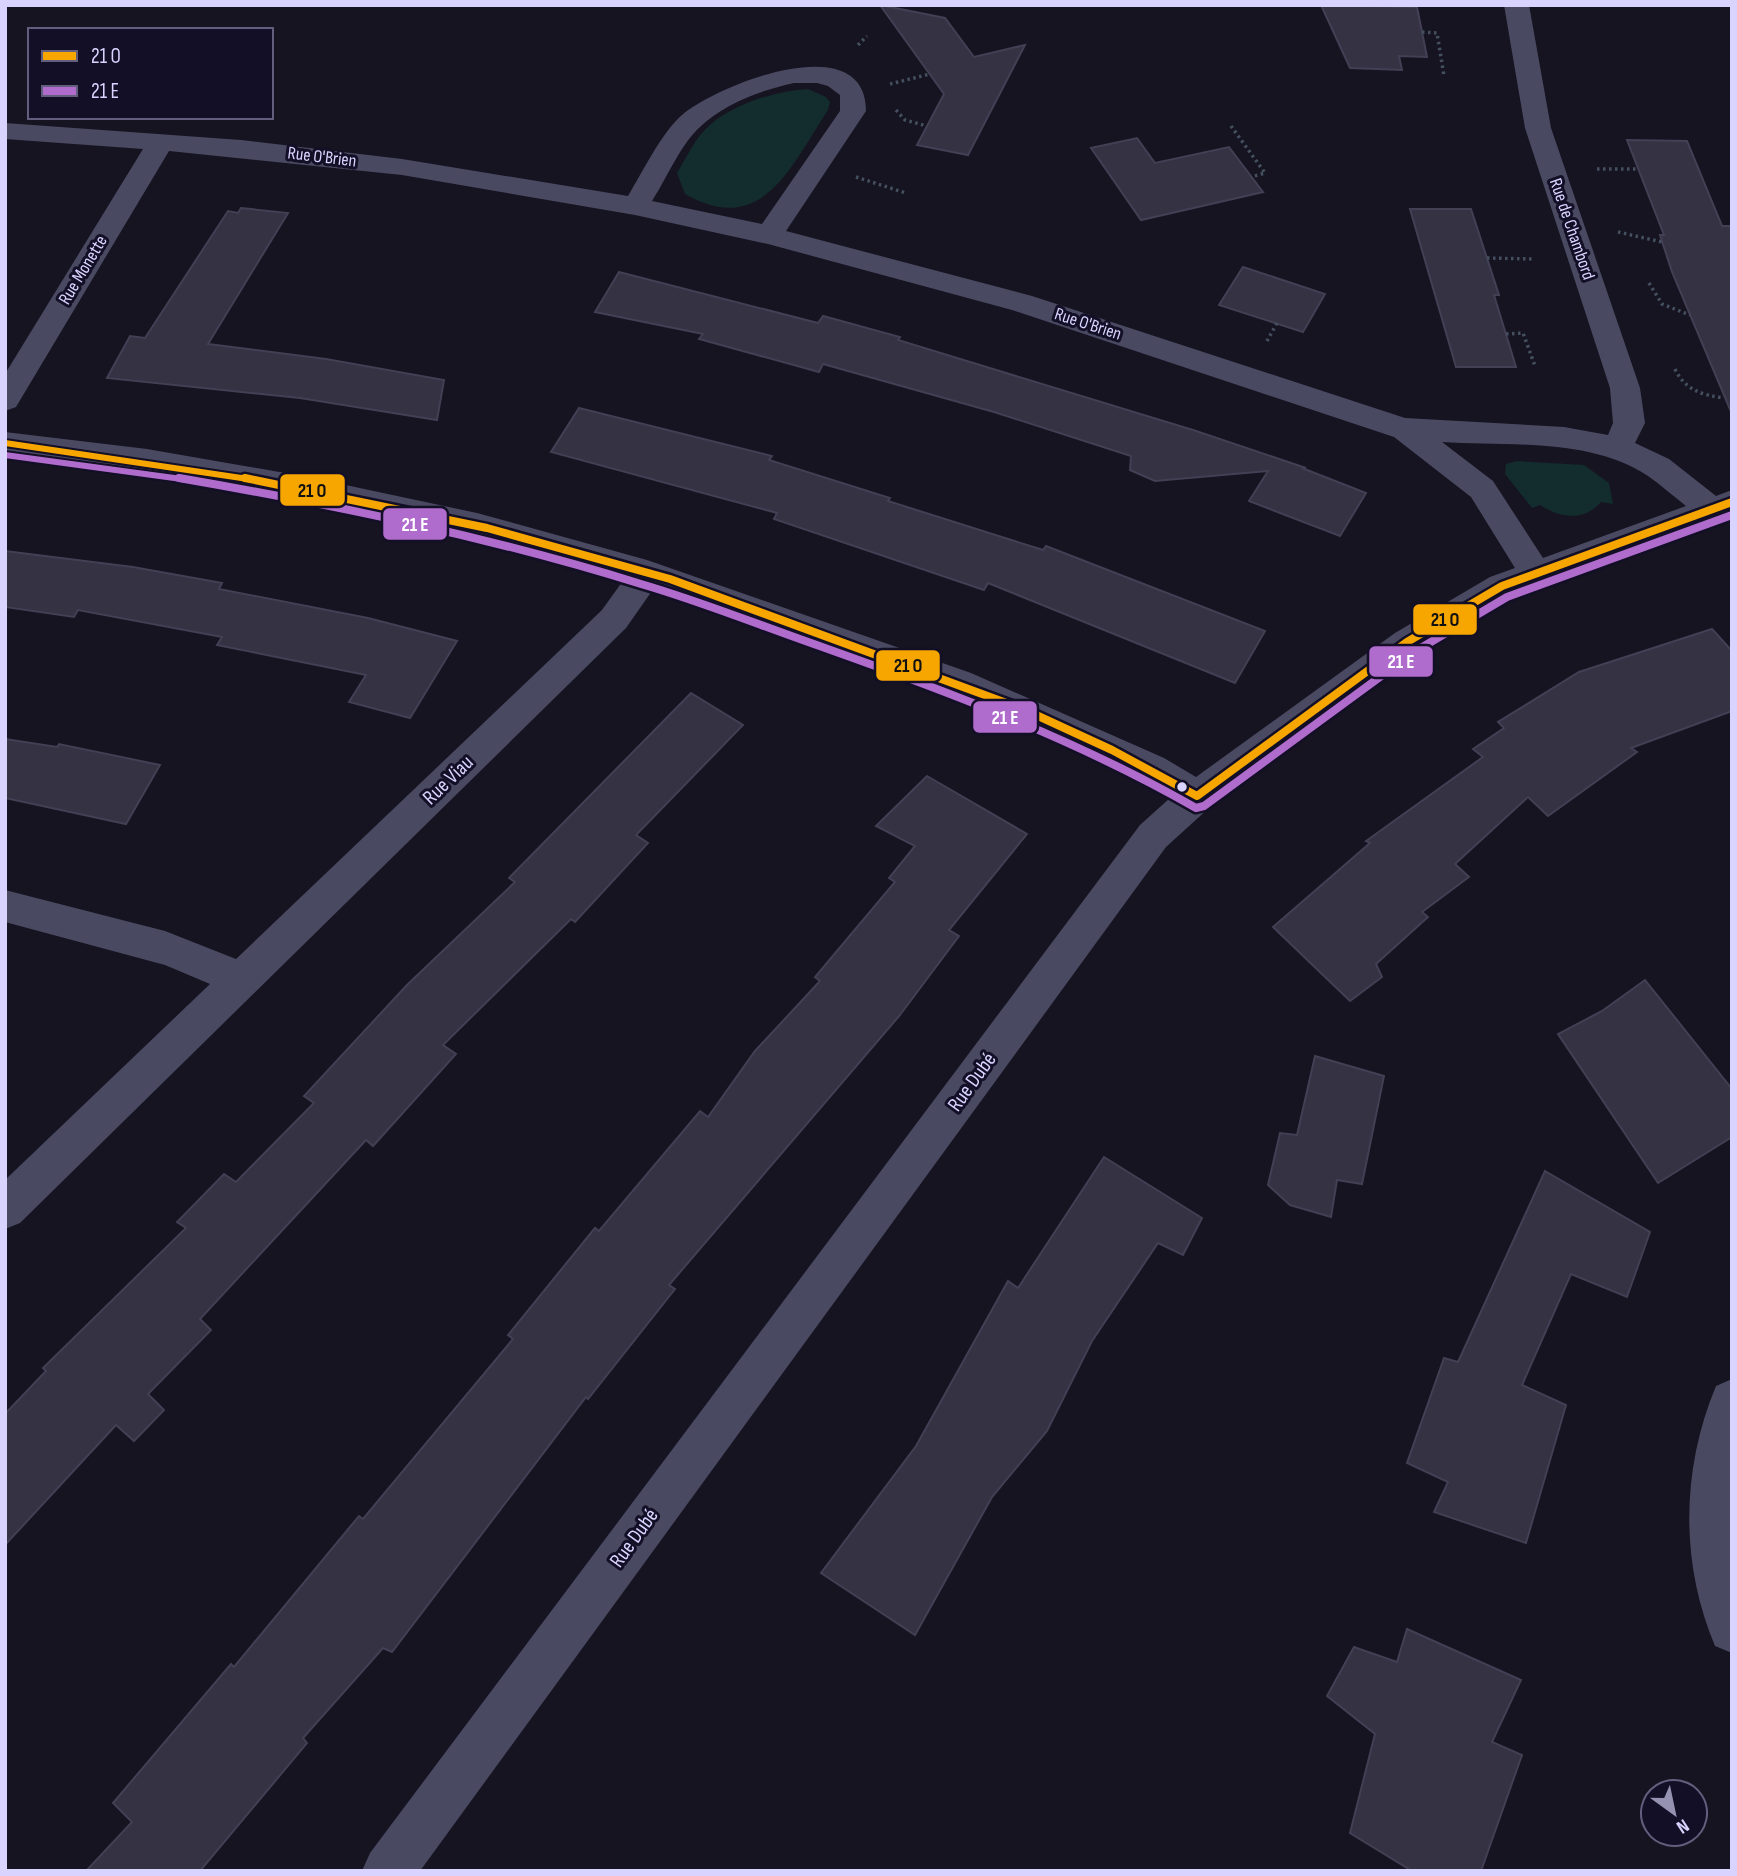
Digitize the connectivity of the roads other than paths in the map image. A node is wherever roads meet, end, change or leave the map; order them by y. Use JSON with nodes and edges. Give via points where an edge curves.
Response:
{"nodes":[{"id":1,"x":1516,"y":5,"type":"edge"},
{"id":2,"x":5,"y":131,"type":"edge"},
{"id":3,"x":161,"y":141,"type":"junction"},
{"id":4,"x":635,"y":206,"type":"junction"},
{"id":5,"x":769,"y":235,"type":"junction"},
{"id":6,"x":5,"y":400,"type":"edge"},
{"id":7,"x":1403,"y":429,"type":"junction"},
{"id":8,"x":5,"y":443,"type":"edge"},
{"id":9,"x":1617,"y":448,"type":"junction"},
{"id":10,"x":1722,"y":506,"type":"edge"},
{"id":11,"x":647,"y":572,"type":"junction"},
{"id":12,"x":1535,"y":573,"type":"junction"},
{"id":13,"x":1197,"y":796,"type":"junction"},
{"id":14,"x":5,"y":906,"type":"edge"},
{"id":15,"x":239,"y":982,"type":"junction"},
{"id":16,"x":5,"y":1209,"type":"edge"},
{"id":17,"x":1732,"y":1402,"type":"edge"},
{"id":18,"x":1732,"y":1629,"type":"edge"},
{"id":19,"x":388,"y":1871,"type":"edge"}],
"edges":[{"from":1,"to":9,"type":"street","name":"Rue de Chambord","via":[[1538,128],[1625,388],[1629,423]]},
{"from":2,"to":3,"type":"street","name":"Rue O'Brien"},
{"from":3,"to":4,"type":"street","name":"Rue O'Brien","via":[[402,167]]},
{"from":3,"to":6,"type":"street","name":"Rue Monette"},
{"from":4,"to":5,"type":"street","name":"Rue O'Brien"},
{"from":4,"to":5,"type":"street","via":[[699,113],[772,80],[813,75],[838,79],[853,92],[852,111]]},
{"from":5,"to":7,"type":"street","name":"Rue O'Brien","via":[[1022,303]]},
{"from":7,"to":9,"type":"street","name":"Rue O'Brien","via":[[1564,438]]},
{"from":7,"to":12,"type":"street","name":"Rue O'Brien","via":[[1482,489]]},
{"from":8,"to":11,"type":"street","via":[[147,460],[308,488],[477,525]]},
{"from":9,"to":10,"type":"street","name":"Rue O'Brien"},
{"from":10,"to":12,"type":"street","name":"Rue Dubé"},
{"from":11,"to":13,"type":"street","via":[[959,683],[1151,768]]},
{"from":11,"to":15,"type":"street","name":"Rue Viau","via":[[614,619]]},
{"from":12,"to":13,"type":"street","name":"Rue Dubé","via":[[1502,586],[1407,642]]},
{"from":13,"to":19,"type":"street","name":"Rue Dubé","via":[[1153,836]]},
{"from":14,"to":15,"type":"street","via":[[165,948],[213,965]]},
{"from":15,"to":16,"type":"street","name":"Rue Viau"},
{"from":17,"to":18,"type":"street","via":[[1710,1545],[1718,1598]]}]}
